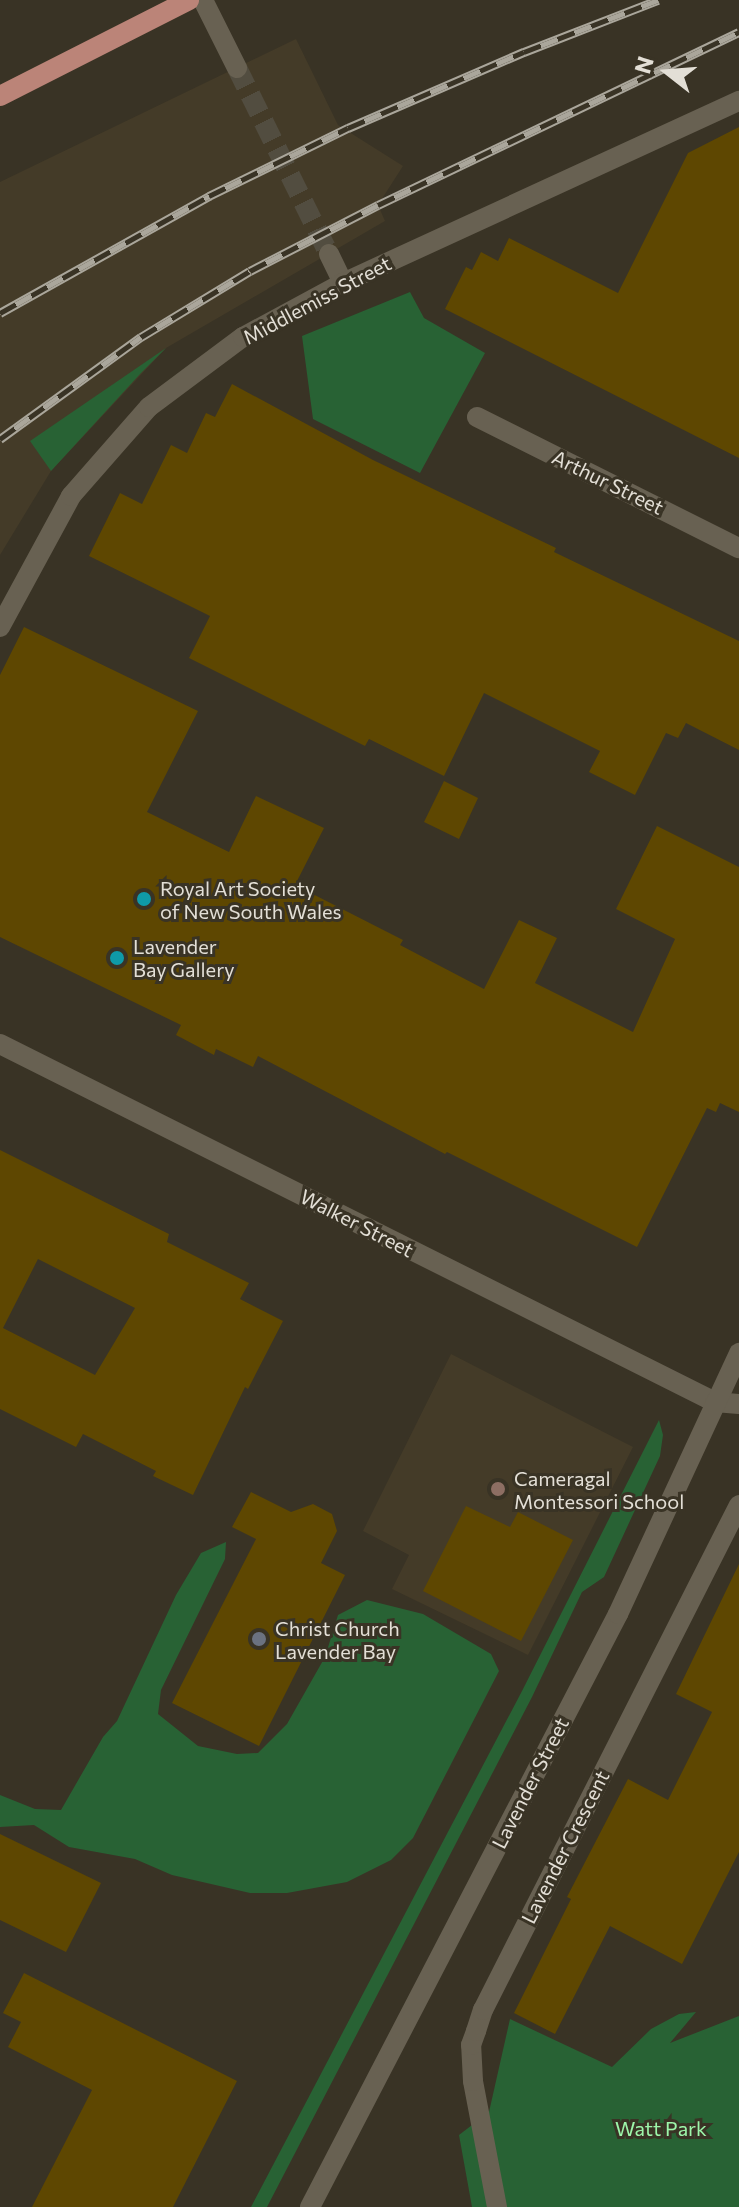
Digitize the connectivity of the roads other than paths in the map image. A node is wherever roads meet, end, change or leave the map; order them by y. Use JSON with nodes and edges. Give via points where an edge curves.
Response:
{"nodes":[{"id":1,"x":189,"y":0,"type":"edge"},
{"id":2,"x":203,"y":0,"type":"edge"},
{"id":3,"x":237,"y":68,"type":"tunnel mouth"},
{"id":4,"x":0,"y":96,"type":"edge"},
{"id":5,"x":739,"y":101,"type":"edge"},
{"id":6,"x":329,"y":254,"type":"tunnel mouth"},
{"id":7,"x":343,"y":283,"type":"junction"},
{"id":8,"x":477,"y":417,"type":"dead end"},
{"id":9,"x":739,"y":548,"type":"edge"},
{"id":10,"x":0,"y":627,"type":"edge"},
{"id":11,"x":0,"y":1044,"type":"edge"},
{"id":12,"x":739,"y":1353,"type":"edge"},
{"id":13,"x":715,"y":1402,"type":"junction"},
{"id":14,"x":739,"y":1404,"type":"edge"},
{"id":15,"x":739,"y":1505,"type":"edge"},
{"id":16,"x":310,"y":2207,"type":"edge"},
{"id":17,"x":497,"y":2207,"type":"edge"}],
"edges":[{"from":1,"to":4,"type":"main road"},
{"from":2,"to":3,"type":"street"},
{"from":5,"to":7,"type":"street","name":"Middlemiss Street"},
{"from":6,"to":7,"type":"street"},
{"from":7,"to":10,"type":"street","name":"Middlemiss Street","via":[[243,337],[149,407],[71,496]]},
{"from":8,"to":9,"type":"street","name":"Arthur Street"},
{"from":11,"to":13,"type":"street","name":"Walker Street"},
{"from":12,"to":13,"type":"street","name":"Lavender Street"},
{"from":13,"to":14,"type":"street"},
{"from":13,"to":16,"type":"street","name":"Lavender Street","via":[[618,1614]]},
{"from":15,"to":17,"type":"street","name":"Lavender Crescent","via":[[490,1996],[471,2045]]}]}
